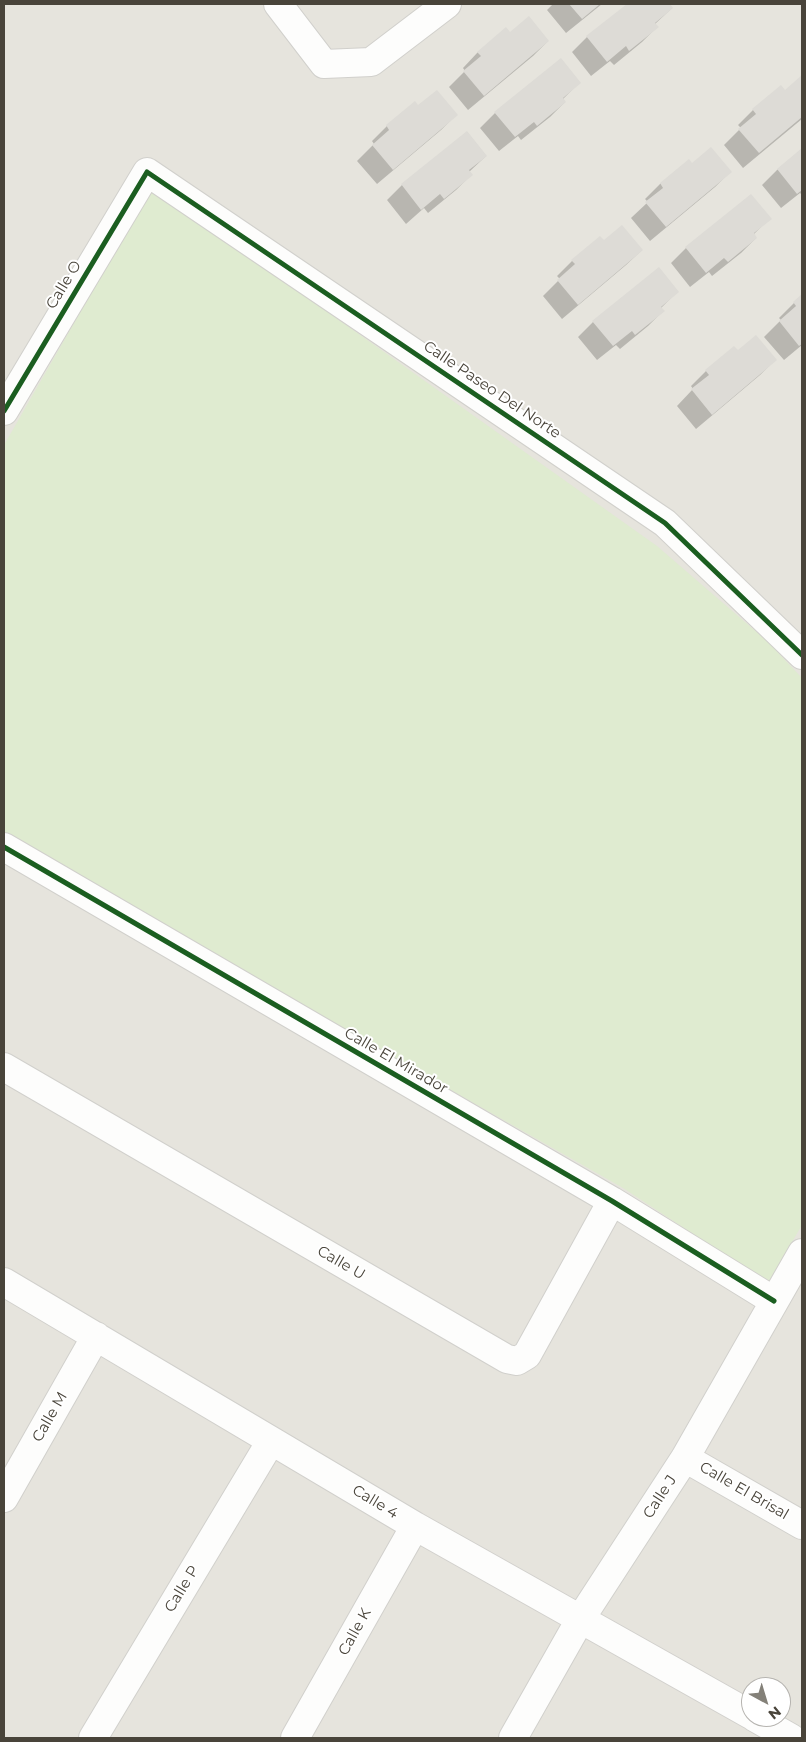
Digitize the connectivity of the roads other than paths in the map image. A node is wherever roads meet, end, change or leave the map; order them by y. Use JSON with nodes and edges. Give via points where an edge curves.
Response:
{"nodes":[{"id":1,"x":278,"y":4,"type":"edge"},
{"id":2,"x":447,"y":4,"type":"edge"},
{"id":3,"x":146,"y":172,"type":"joint"},
{"id":4,"x":4,"y":411,"type":"edge"},
{"id":5,"x":802,"y":655,"type":"edge"},
{"id":6,"x":4,"y":847,"type":"edge"},
{"id":7,"x":4,"y":1067,"type":"edge"},
{"id":8,"x":612,"y":1201,"type":"junction"},
{"id":9,"x":802,"y":1253,"type":"edge"},
{"id":10,"x":4,"y":1282,"type":"edge"},
{"id":11,"x":774,"y":1301,"type":"junction"},
{"id":12,"x":96,"y":1336,"type":"junction"},
{"id":13,"x":271,"y":1441,"type":"junction"},
{"id":14,"x":685,"y":1458,"type":"junction"},
{"id":15,"x":4,"y":1498,"type":"edge"},
{"id":16,"x":802,"y":1525,"type":"edge"},
{"id":17,"x":415,"y":1526,"type":"junction"},
{"id":18,"x":581,"y":1618,"type":"junction"},
{"id":19,"x":741,"y":1709,"type":"edge"},
{"id":20,"x":772,"y":1727,"type":"edge"},
{"id":21,"x":94,"y":1738,"type":"edge"},
{"id":22,"x":295,"y":1738,"type":"edge"},
{"id":23,"x":513,"y":1738,"type":"edge"},
{"id":24,"x":792,"y":1738,"type":"edge"}],
"edges":[{"from":1,"to":2,"type":"street","via":[[324,64],[371,62]]},
{"from":3,"to":4,"type":"street","name":"Calle O"},
{"from":3,"to":5,"type":"street","name":"Calle Paseo Del Norte","via":[[665,523]]},
{"from":6,"to":8,"type":"street","name":"Calle El Mirador"},
{"from":7,"to":8,"type":"street","name":"Calle U","via":[[507,1359],[518,1361],[527,1355]]},
{"from":8,"to":11,"type":"street","name":"Calle El Mirador"},
{"from":9,"to":11,"type":"street","name":"Calle J"},
{"from":10,"to":12,"type":"street","name":"Calle 4"},
{"from":11,"to":14,"type":"street","name":"Calle J"},
{"from":12,"to":13,"type":"street","name":"Calle 4"},
{"from":12,"to":15,"type":"street","name":"Calle M"},
{"from":13,"to":17,"type":"street","name":"Calle 4"},
{"from":13,"to":21,"type":"street","name":"Calle P"},
{"from":14,"to":16,"type":"street","name":"Calle El Brisal"},
{"from":14,"to":18,"type":"street","name":"Calle J"},
{"from":17,"to":18,"type":"street","name":"Calle 4"},
{"from":17,"to":22,"type":"street","name":"Calle K"},
{"from":18,"to":19,"type":"street","name":"Calle 4"},
{"from":18,"to":23,"type":"street","name":"Calle J"},
{"from":20,"to":24,"type":"street","name":"Calle 4"}]}
